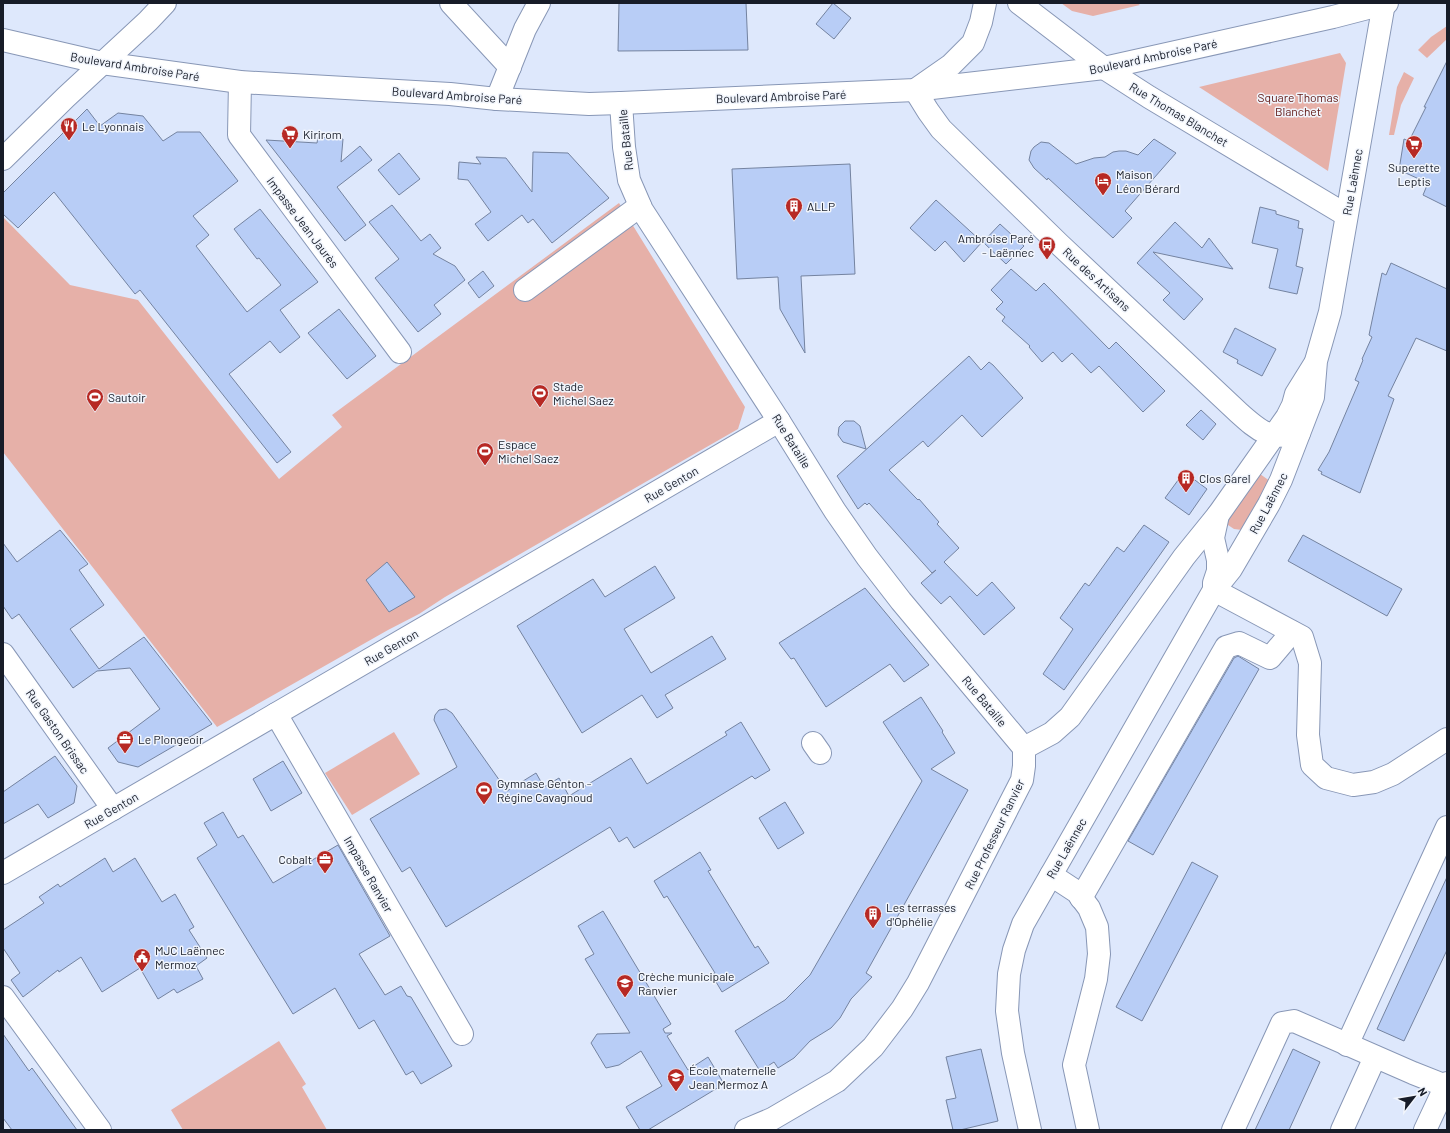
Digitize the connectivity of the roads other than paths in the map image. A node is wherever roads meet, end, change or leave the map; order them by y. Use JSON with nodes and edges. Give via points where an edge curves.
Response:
{"nodes":[{"id":1,"x":165,"y":3,"type":"edge"},
{"id":2,"x":451,"y":3,"type":"edge"},
{"id":3,"x":539,"y":3,"type":"edge"},
{"id":4,"x":985,"y":3,"type":"edge"},
{"id":5,"x":1019,"y":3,"type":"edge"},
{"id":6,"x":1385,"y":3,"type":"edge"},
{"id":7,"x":3,"y":40,"type":"edge"},
{"id":8,"x":102,"y":63,"type":"junction"},
{"id":9,"x":510,"y":67,"type":"junction"},
{"id":10,"x":1104,"y":68,"type":"junction"},
{"id":11,"x":240,"y":82,"type":"junction"},
{"id":12,"x":916,"y":90,"type":"junction"},
{"id":13,"x":497,"y":99,"type":"junction"},
{"id":14,"x":621,"y":103,"type":"junction"},
{"id":15,"x":3,"y":159,"type":"edge"},
{"id":16,"x":640,"y":206,"type":"junction"},
{"id":17,"x":1346,"y":215,"type":"junction"},
{"id":18,"x":525,"y":290,"type":"dead end"},
{"id":19,"x":400,"y":352,"type":"dead end"},
{"id":20,"x":1316,"y":361,"type":"junction"},
{"id":21,"x":779,"y":421,"type":"junction"},
{"id":22,"x":1299,"y":433,"type":"junction"},
{"id":23,"x":1272,"y":436,"type":"junction"},
{"id":24,"x":1218,"y":515,"type":"junction"},
{"id":25,"x":1196,"y":543,"type":"junction"},
{"id":26,"x":1225,"y":564,"type":"junction"},
{"id":27,"x":1214,"y":590,"type":"junction"},
{"id":28,"x":1292,"y":632,"type":"junction"},
{"id":29,"x":3,"y":654,"type":"edge"},
{"id":30,"x":276,"y":714,"type":"junction"},
{"id":31,"x":1447,"y":739,"type":"edge"},
{"id":32,"x":1024,"y":748,"type":"junction"},
{"id":33,"x":113,"y":809,"type":"junction"},
{"id":34,"x":1447,"y":827,"type":"edge"},
{"id":35,"x":3,"y":873,"type":"edge"},
{"id":36,"x":1051,"y":875,"type":"junction"},
{"id":37,"x":1081,"y":898,"type":"junction"},
{"id":38,"x":3,"y":996,"type":"edge"},
{"id":39,"x":462,"y":1034,"type":"dead end"},
{"id":40,"x":1347,"y":1044,"type":"junction"},
{"id":41,"x":1375,"y":1057,"type":"junction"},
{"id":42,"x":1446,"y":1085,"type":"edge"},
{"id":43,"x":100,"y":1130,"type":"edge"},
{"id":44,"x":746,"y":1130,"type":"edge"},
{"id":45,"x":1030,"y":1130,"type":"edge"},
{"id":46,"x":1088,"y":1130,"type":"edge"},
{"id":47,"x":1233,"y":1130,"type":"edge"},
{"id":48,"x":1342,"y":1130,"type":"edge"},
{"id":49,"x":1425,"y":1130,"type":"edge"}],
"edges":[{"from":1,"to":8,"type":"street"},
{"from":2,"to":9,"type":"street"},
{"from":3,"to":9,"type":"street","via":[[525,29]]},
{"from":4,"to":12,"type":"street","via":[[973,44],[951,65]]},
{"from":5,"to":10,"type":"street","name":"Rue Thomas Blanchet"},
{"from":6,"to":10,"type":"street","name":"Boulevard Ambroise Paré"},
{"from":6,"to":17,"type":"street","name":"Rue Laënnec"},
{"from":7,"to":8,"type":"street","name":"Boulevard Ambroise Paré"},
{"from":8,"to":11,"type":"street","name":"Boulevard Ambroise Paré"},
{"from":8,"to":15,"type":"street"},
{"from":9,"to":13,"type":"street"},
{"from":10,"to":12,"type":"street","name":"Boulevard Ambroise Paré"},
{"from":10,"to":17,"type":"street","name":"Rue Thomas Blanchet"},
{"from":11,"to":13,"type":"street","name":"Boulevard Ambroise Paré"},
{"from":11,"to":19,"type":"street","name":"Impasse Jean Jaurès","via":[[238,135]]},
{"from":12,"to":14,"type":"street","name":"Boulevard Ambroise Paré"},
{"from":12,"to":23,"type":"street","name":"Rue des Artisans","via":[[941,128],[1025,211],[1238,412],[1254,426]]},
{"from":13,"to":14,"type":"street","name":"Boulevard Ambroise Paré","via":[[589,104]]},
{"from":14,"to":16,"type":"street","name":"Rue Bataille","via":[[629,180]]},
{"from":16,"to":18,"type":"street"},
{"from":16,"to":21,"type":"street","name":"Rue Bataille"},
{"from":17,"to":20,"type":"street","name":"Rue Laënnec","via":[[1330,312]]},
{"from":20,"to":22,"type":"street","name":"Rue Laënnec","via":[[1312,397]]},
{"from":20,"to":23,"type":"street","name":"Rue Laënnec","via":[[1296,394],[1287,417]]},
{"from":21,"to":30,"type":"street","name":"Rue Genton"},
{"from":21,"to":32,"type":"street","name":"Rue Bataille","via":[[867,557]]},
{"from":22,"to":23,"type":"street"},
{"from":22,"to":26,"type":"street","name":"Rue Laënnec","via":[[1274,494]]},
{"from":23,"to":24,"type":"street","name":"Rue Laënnec"},
{"from":24,"to":25,"type":"street"},
{"from":24,"to":26,"type":"street","name":"Rue Laënnec","via":[[1213,538]]},
{"from":25,"to":26,"type":"street"},
{"from":25,"to":32,"type":"street","via":[[1070,717],[1052,733]]},
{"from":26,"to":27,"type":"street","name":"Rue Laënnec"},
{"from":27,"to":28,"type":"street"},
{"from":27,"to":36,"type":"street","name":"Rue Laënnec"},
{"from":28,"to":31,"type":"street","via":[[1302,637],[1310,663],[1308,735],[1312,764],[1326,778],[1353,785],[1374,782],[1393,774]]},
{"from":28,"to":37,"type":"street","via":[[1270,658],[1239,643],[1226,647]]},
{"from":29,"to":33,"type":"street","name":"Rue Gaston Brissac"},
{"from":30,"to":33,"type":"street","name":"Rue Genton"},
{"from":30,"to":39,"type":"street","name":"Impasse Ranvier"},
{"from":32,"to":44,"type":"street","name":"Rue Professeur Ranvier","via":[[1022,780],[918,983],[902,1009],[873,1047],[837,1081],[772,1119]]},
{"from":33,"to":35,"type":"street","name":"Rue Genton"},
{"from":34,"to":40,"type":"street"},
{"from":36,"to":37,"type":"street","via":[[1077,892]]},
{"from":36,"to":45,"type":"street","name":"Rue Laënnec","via":[[1023,924],[1014,950],[1007,992],[1013,1053]]},
{"from":37,"to":46,"type":"street","via":[[1090,908],[1097,927],[1099,954],[1096,979],[1074,1065]]},
{"from":38,"to":43,"type":"street"},
{"from":40,"to":41,"type":"street"},
{"from":40,"to":47,"type":"street","via":[[1294,1021],[1282,1023]]},
{"from":41,"to":42,"type":"street"},
{"from":41,"to":48,"type":"street"},
{"from":42,"to":49,"type":"street"}]}
